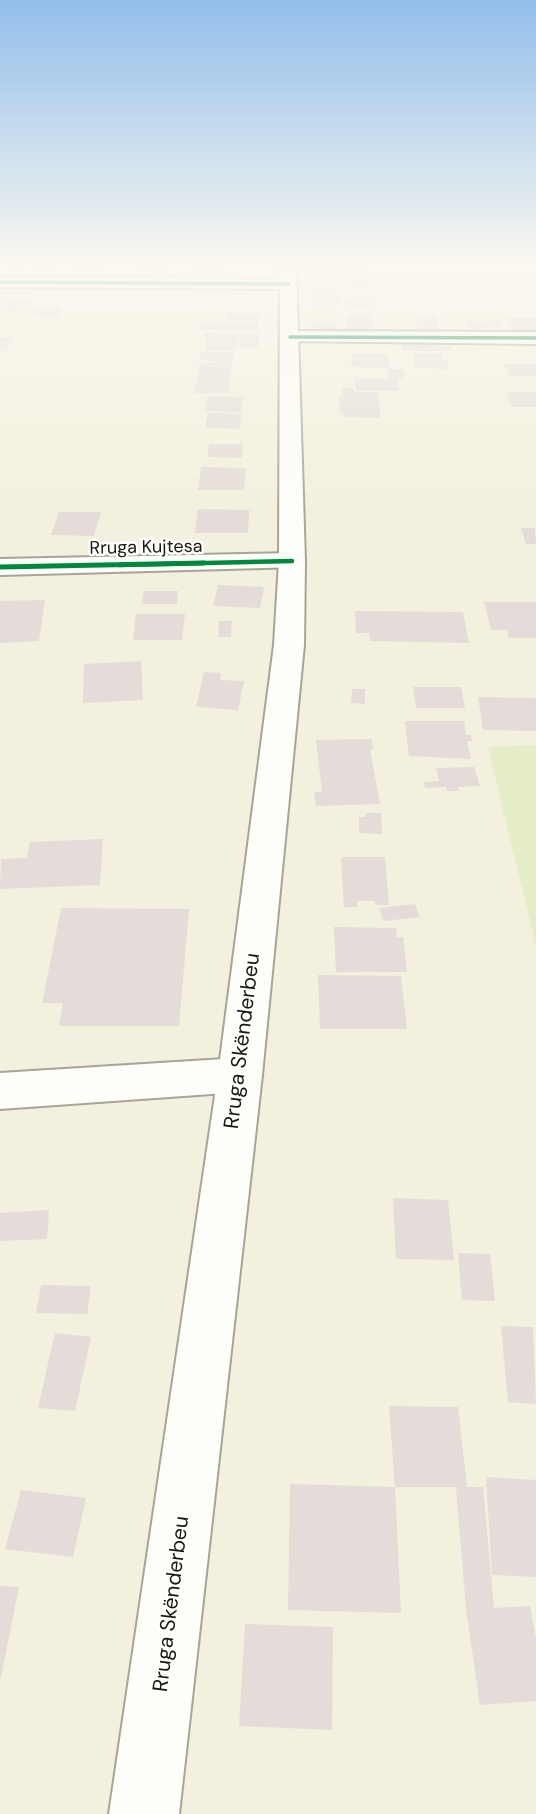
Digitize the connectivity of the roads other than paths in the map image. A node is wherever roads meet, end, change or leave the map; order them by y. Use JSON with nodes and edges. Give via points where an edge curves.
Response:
{"nodes":[{"id":1,"x":290,"y":350,"type":"edge"},
{"id":2,"x":292,"y":561,"type":"junction"},
{"id":3,"x":0,"y":567,"type":"edge"},
{"id":4,"x":240,"y":1075,"type":"junction"},
{"id":5,"x":0,"y":1091,"type":"edge"},
{"id":6,"x":145,"y":1814,"type":"edge"}],
"edges":[{"from":1,"to":2,"type":"main road","name":"Rruga Skënderbeu"},
{"from":2,"to":3,"type":"main road","name":"Rruga Kujtesa"},
{"from":2,"to":4,"type":"main road","name":"Rruga Skënderbeu","via":[[289,645]]},
{"from":4,"to":5,"type":"main road"},
{"from":4,"to":6,"type":"main road","name":"Rruga Skënderbeu"}]}
